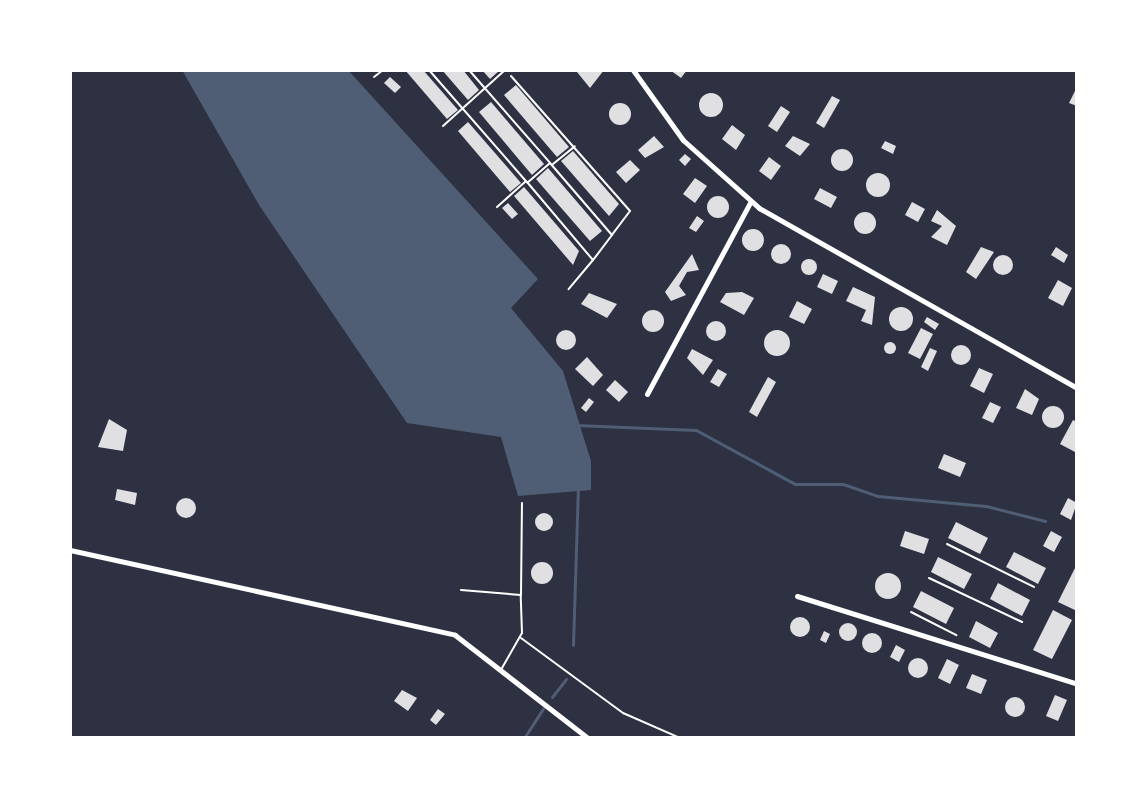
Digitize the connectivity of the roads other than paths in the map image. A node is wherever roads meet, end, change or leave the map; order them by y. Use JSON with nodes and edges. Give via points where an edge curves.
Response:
{"nodes":[{"id":1,"x":633,"y":70,"type":"edge"},
{"id":2,"x":751,"y":201,"type":"junction"},
{"id":3,"x":1077,"y":388,"type":"edge"},
{"id":4,"x":647,"y":394,"type":"dead end"},
{"id":5,"x":522,"y":503,"type":"dead end"},
{"id":6,"x":70,"y":550,"type":"edge"},
{"id":7,"x":461,"y":590,"type":"dead end"},
{"id":8,"x":521,"y":595,"type":"junction"},
{"id":9,"x":797,"y":596,"type":"dead end"},
{"id":10,"x":521,"y":638,"type":"junction"},
{"id":11,"x":501,"y":668,"type":"junction"},
{"id":12,"x":1077,"y":684,"type":"edge"},
{"id":13,"x":588,"y":738,"type":"edge"},
{"id":14,"x":680,"y":738,"type":"edge"}],
"edges":[{"from":1,"to":2,"type":"street","via":[[683,140]]},
{"from":2,"to":3,"type":"street"},
{"from":2,"to":4,"type":"street"},
{"from":5,"to":8,"type":"lane"},
{"from":6,"to":11,"type":"street","via":[[434,628],[464,639]]},
{"from":7,"to":8,"type":"lane"},
{"from":8,"to":10,"type":"lane"},
{"from":9,"to":12,"type":"street"},
{"from":10,"to":11,"type":"lane"},
{"from":10,"to":14,"type":"lane","via":[[623,713]]},
{"from":11,"to":13,"type":"street"}]}
